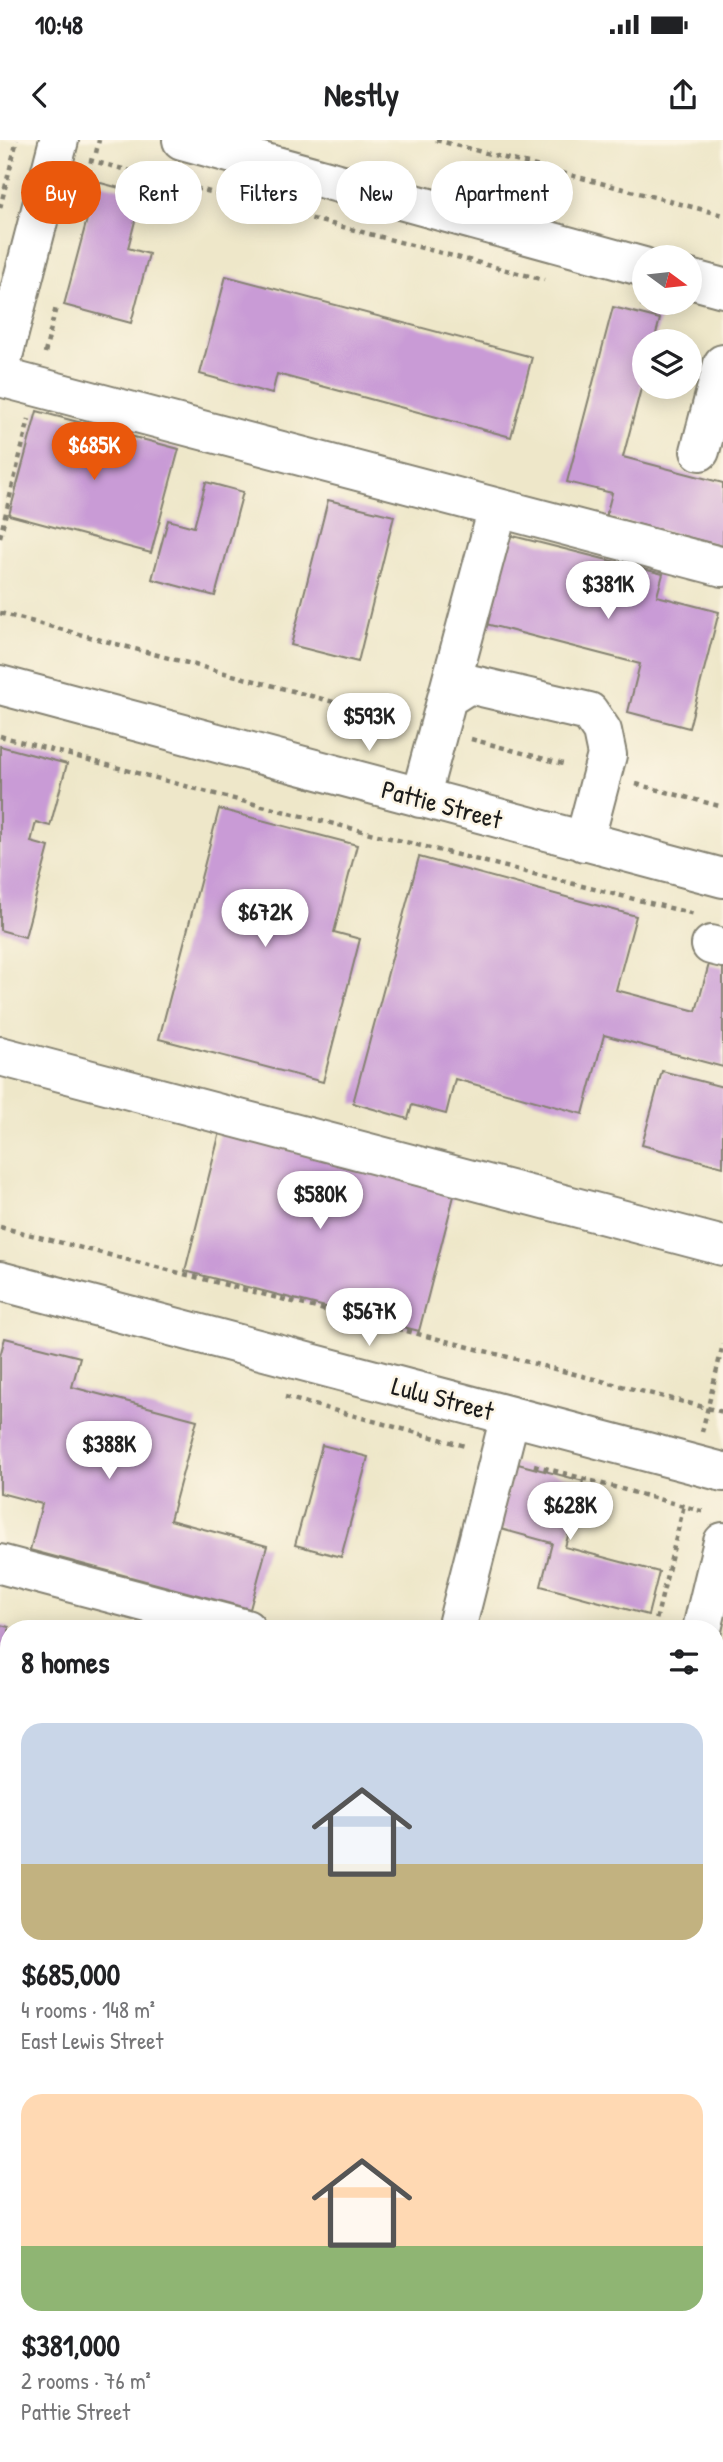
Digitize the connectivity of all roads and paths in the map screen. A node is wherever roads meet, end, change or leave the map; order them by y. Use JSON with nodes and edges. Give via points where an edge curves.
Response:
{"nodes":[{"id":1,"x":17,"y":140,"type":"edge"},
{"id":2,"x":59,"y":140,"type":"edge"},
{"id":3,"x":99,"y":140,"type":"edge"},
{"id":4,"x":182,"y":140,"type":"edge"},
{"id":5,"x":436,"y":140,"type":"edge"},
{"id":6,"x":93,"y":161,"type":"edge"},
{"id":7,"x":108,"y":166,"type":"dead end"},
{"id":8,"x":0,"y":208,"type":"edge"},
{"id":9,"x":723,"y":215,"type":"edge"},
{"id":10,"x":632,"y":264,"type":"edge"},
{"id":11,"x":551,"y":282,"type":"dead end"},
{"id":12,"x":723,"y":288,"type":"edge"},
{"id":13,"x":702,"y":293,"type":"edge"},
{"id":14,"x":58,"y":299,"type":"dead end"},
{"id":15,"x":723,"y":363,"type":"edge"},
{"id":16,"x":0,"y":368,"type":"edge"},
{"id":17,"x":0,"y":377,"type":"edge"},
{"id":18,"x":37,"y":387,"type":"junction"},
{"id":19,"x":701,"y":451,"type":"dead end"},
{"id":20,"x":498,"y":508,"type":"junction"},
{"id":21,"x":0,"y":537,"type":"edge"},
{"id":22,"x":723,"y":567,"type":"edge"},
{"id":23,"x":0,"y":613,"type":"edge"},
{"id":24,"x":0,"y":685,"type":"edge"},
{"id":25,"x":442,"y":714,"type":"junction"},
{"id":26,"x":0,"y":736,"type":"edge"},
{"id":27,"x":602,"y":775,"type":"junction"},
{"id":28,"x":420,"y":798,"type":"junction"},
{"id":29,"x":723,"y":807,"type":"edge"},
{"id":30,"x":584,"y":842,"type":"junction"},
{"id":31,"x":723,"y":878,"type":"edge"},
{"id":32,"x":710,"y":936,"type":"edge"},
{"id":33,"x":0,"y":1056,"type":"edge"},
{"id":34,"x":0,"y":1227,"type":"edge"},
{"id":35,"x":723,"y":1246,"type":"edge"},
{"id":36,"x":0,"y":1281,"type":"edge"},
{"id":37,"x":284,"y":1396,"type":"dead end"},
{"id":38,"x":723,"y":1412,"type":"edge"},
{"id":39,"x":510,"y":1416,"type":"junction"},
{"id":40,"x":500,"y":1455,"type":"junction"},
{"id":41,"x":723,"y":1472,"type":"edge"},
{"id":42,"x":716,"y":1527,"type":"edge"},
{"id":43,"x":0,"y":1564,"type":"edge"},
{"id":44,"x":711,"y":1609,"type":"edge"},
{"id":45,"x":212,"y":1620,"type":"edge"},
{"id":46,"x":458,"y":1620,"type":"edge"}],
"edges":[{"from":1,"to":8,"type":"path"},
{"from":2,"to":16,"type":"street"},
{"from":3,"to":6,"type":"path"},
{"from":4,"to":10,"type":"street"},
{"from":5,"to":9,"type":"path"},
{"from":7,"to":11,"type":"path"},
{"from":12,"to":13,"type":"street"},
{"from":14,"to":18,"type":"path"},
{"from":15,"to":19,"type":"street"},
{"from":17,"to":18,"type":"street"},
{"from":18,"to":20,"type":"street"},
{"from":18,"to":21,"type":"path"},
{"from":20,"to":22,"type":"street"},
{"from":20,"to":25,"type":"street"},
{"from":23,"to":25,"type":"path"},
{"from":24,"to":28,"type":"street","name":"Pattie Street"},
{"from":25,"to":27,"type":"path"},
{"from":25,"to":27,"type":"street","via":[[468,684],[589,712],[602,732],[607,755]]},
{"from":25,"to":28,"type":"street"},
{"from":26,"to":32,"type":"path"},
{"from":27,"to":29,"type":"path"},
{"from":27,"to":30,"type":"street"},
{"from":28,"to":30,"type":"street","name":"Pattie Street"},
{"from":30,"to":31,"type":"street","name":"Pattie Street"},
{"from":33,"to":35,"type":"street"},
{"from":34,"to":38,"type":"path"},
{"from":36,"to":39,"type":"street","name":"Lulu Street"},
{"from":37,"to":40,"type":"path"},
{"from":39,"to":40,"type":"street"},
{"from":39,"to":41,"type":"street","name":"Lulu Street"},
{"from":40,"to":42,"type":"path"},
{"from":40,"to":46,"type":"street"},
{"from":42,"to":44,"type":"street"},
{"from":43,"to":45,"type":"street"}]}
